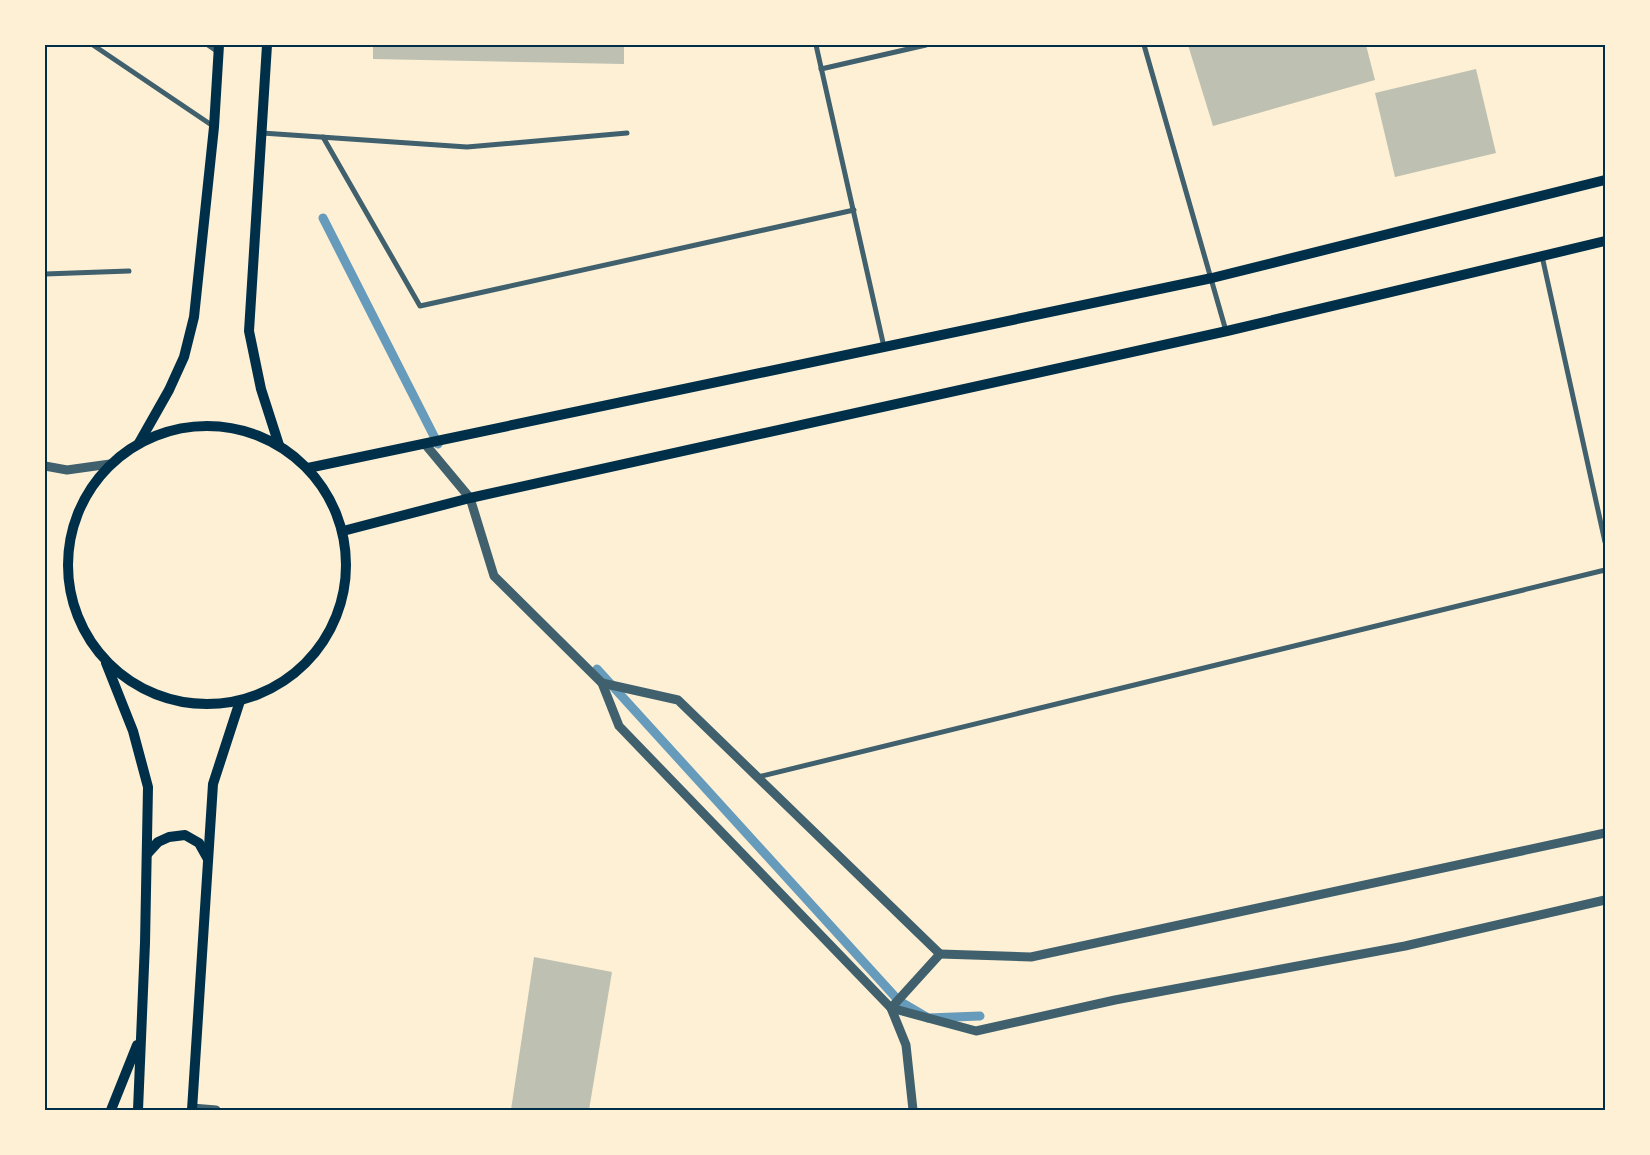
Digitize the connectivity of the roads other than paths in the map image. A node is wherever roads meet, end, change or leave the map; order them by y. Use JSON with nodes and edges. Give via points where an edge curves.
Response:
{"nodes":[{"id":1,"x":93,"y":45,"type":"edge"},
{"id":2,"x":208,"y":45,"type":"edge"},
{"id":3,"x":267,"y":45,"type":"edge"},
{"id":4,"x":816,"y":45,"type":"edge"},
{"id":5,"x":926,"y":45,"type":"edge"},
{"id":6,"x":1144,"y":45,"type":"edge"},
{"id":7,"x":219,"y":49,"type":"edge"},
{"id":8,"x":822,"y":69,"type":"junction"},
{"id":9,"x":214,"y":127,"type":"junction"},
{"id":10,"x":261,"y":133,"type":"junction"},
{"id":11,"x":627,"y":134,"type":"dead end"},
{"id":12,"x":324,"y":137,"type":"junction"},
{"id":13,"x":1605,"y":180,"type":"edge"},
{"id":14,"x":854,"y":210,"type":"junction"},
{"id":15,"x":1605,"y":241,"type":"edge"},
{"id":16,"x":1542,"y":256,"type":"junction"},
{"id":17,"x":129,"y":271,"type":"dead end"},
{"id":18,"x":45,"y":274,"type":"edge"},
{"id":19,"x":1212,"y":278,"type":"junction"},
{"id":20,"x":1226,"y":331,"type":"junction"},
{"id":21,"x":884,"y":347,"type":"junction"},
{"id":22,"x":140,"y":443,"type":"junction"},
{"id":23,"x":425,"y":444,"type":"junction"},
{"id":24,"x":280,"y":445,"type":"junction"},
{"id":25,"x":110,"y":464,"type":"junction"},
{"id":26,"x":45,"y":466,"type":"edge"},
{"id":27,"x":308,"y":468,"type":"junction"},
{"id":28,"x":470,"y":498,"type":"junction"},
{"id":29,"x":343,"y":532,"type":"junction"},
{"id":30,"x":1605,"y":542,"type":"edge"},
{"id":31,"x":1605,"y":570,"type":"edge"},
{"id":32,"x":105,"y":662,"type":"junction"},
{"id":33,"x":602,"y":683,"type":"junction"},
{"id":34,"x":240,"y":701,"type":"junction"},
{"id":35,"x":758,"y":777,"type":"junction"},
{"id":36,"x":1605,"y":833,"type":"edge"},
{"id":37,"x":147,"y":854,"type":"junction"},
{"id":38,"x":208,"y":860,"type":"junction"},
{"id":39,"x":1605,"y":900,"type":"edge"},
{"id":40,"x":940,"y":954,"type":"junction"},
{"id":41,"x":891,"y":1008,"type":"junction"},
{"id":42,"x":140,"y":1037,"type":"junction"},
{"id":43,"x":192,"y":1109,"type":"edge"},
{"id":44,"x":111,"y":1110,"type":"edge"},
{"id":45,"x":138,"y":1110,"type":"edge"},
{"id":46,"x":216,"y":1110,"type":"edge"},
{"id":47,"x":913,"y":1110,"type":"edge"}],
"edges":[{"from":1,"to":9,"type":"street"},
{"from":2,"to":7,"type":"street"},
{"from":3,"to":10,"type":"main road"},
{"from":4,"to":8,"type":"street"},
{"from":5,"to":8,"type":"street"},
{"from":6,"to":19,"type":"street"},
{"from":7,"to":9,"type":"main road"},
{"from":8,"to":14,"type":"street"},
{"from":9,"to":22,"type":"main road","via":[[194,317],[184,357]]},
{"from":10,"to":12,"type":"street"},
{"from":10,"to":24,"type":"main road","via":[[248,331],[261,389]]},
{"from":11,"to":12,"type":"street","via":[[467,147]]},
{"from":12,"to":14,"type":"street","via":[[420,306]]},
{"from":13,"to":19,"type":"main road"},
{"from":14,"to":21,"type":"street"},
{"from":15,"to":16,"type":"main road"},
{"from":16,"to":20,"type":"main road"},
{"from":16,"to":30,"type":"street"},
{"from":17,"to":18,"type":"street"},
{"from":19,"to":20,"type":"street"},
{"from":19,"to":21,"type":"main road"},
{"from":20,"to":28,"type":"main road"},
{"from":21,"to":23,"type":"main road"},
{"from":22,"to":24,"type":"main road","via":[[174,429],[210,425],[246,431]]},
{"from":22,"to":25,"type":"main road"},
{"from":23,"to":27,"type":"main road"},
{"from":23,"to":28,"type":"street"},
{"from":24,"to":27,"type":"main road"},
{"from":25,"to":26,"type":"street","via":[[67,470]]},
{"from":25,"to":32,"type":"main road","via":[[83,501],[72,526],[66,563],[71,599],[83,633]]},
{"from":27,"to":29,"type":"main road","via":[[329,497]]},
{"from":28,"to":29,"type":"main road"},
{"from":28,"to":33,"type":"street","via":[[494,576]]},
{"from":29,"to":34,"type":"main road","via":[[347,568],[341,604],[326,637],[303,666],[274,688]]},
{"from":31,"to":35,"type":"street"},
{"from":32,"to":34,"type":"main road","via":[[134,684],[167,699],[204,705]]},
{"from":32,"to":37,"type":"main road","via":[[133,731],[148,787]]},
{"from":33,"to":35,"type":"street","via":[[678,700]]},
{"from":33,"to":41,"type":"street","via":[[619,726]]},
{"from":34,"to":38,"type":"main road","via":[[213,784]]},
{"from":35,"to":40,"type":"street"},
{"from":36,"to":40,"type":"street","via":[[1031,957]]},
{"from":37,"to":38,"type":"main road","via":[[158,842],[185,835],[199,843]]},
{"from":37,"to":42,"type":"main road"},
{"from":38,"to":43,"type":"main road"},
{"from":39,"to":41,"type":"street","via":[[1405,946],[1115,1000],[976,1031]]},
{"from":40,"to":41,"type":"street"},
{"from":41,"to":47,"type":"street","via":[[906,1045]]},
{"from":42,"to":44,"type":"main road"},
{"from":42,"to":45,"type":"main road"},
{"from":43,"to":46,"type":"street"}]}
